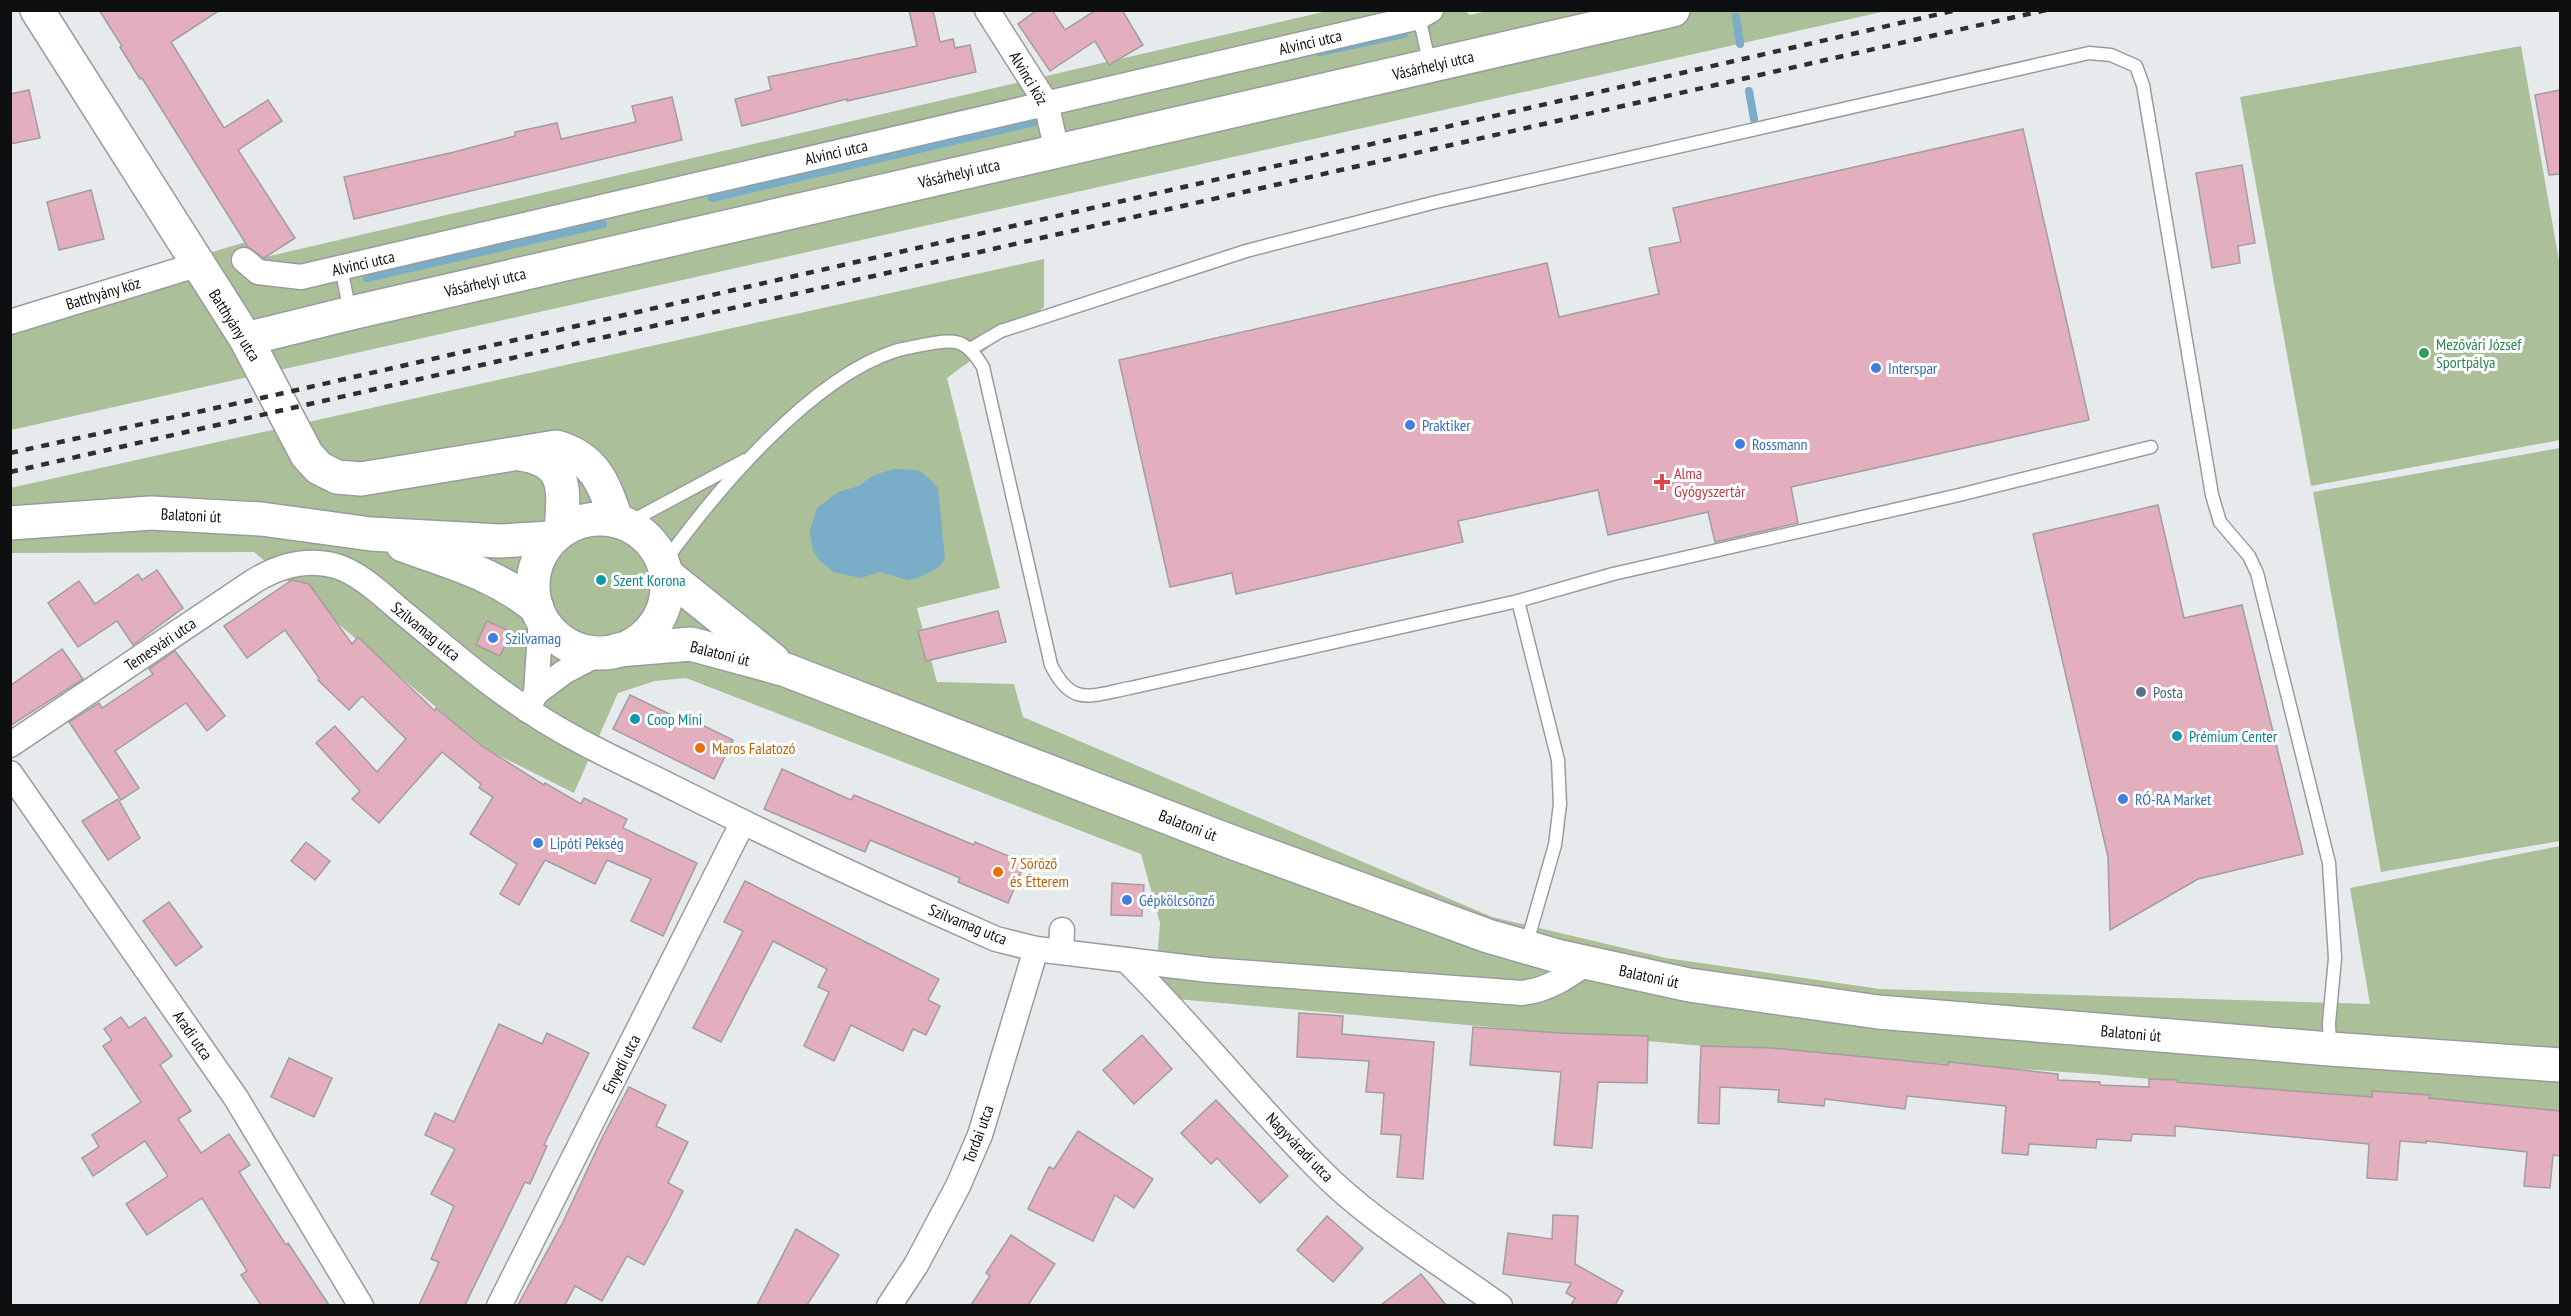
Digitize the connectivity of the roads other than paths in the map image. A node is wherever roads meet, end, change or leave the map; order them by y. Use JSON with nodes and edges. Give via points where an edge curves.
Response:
{"nodes":[{"id":1,"x":37,"y":10,"type":"edge"},
{"id":2,"x":987,"y":10,"type":"edge"},
{"id":3,"x":1673,"y":10,"type":"edge"},
{"id":4,"x":1425,"y":14,"type":"edge"},
{"id":5,"x":1430,"y":66,"type":"junction"},
{"id":6,"x":1046,"y":103,"type":"junction"},
{"id":7,"x":1057,"y":151,"type":"junction"},
{"id":8,"x":244,"y":260,"type":"dead end"},
{"id":9,"x":196,"y":265,"type":"junction"},
{"id":10,"x":341,"y":268,"type":"junction"},
{"id":11,"x":351,"y":313,"type":"junction"},
{"id":12,"x":10,"y":322,"type":"edge"},
{"id":13,"x":246,"y":339,"type":"junction"},
{"id":14,"x":972,"y":348,"type":"junction"},
{"id":15,"x":2151,"y":447,"type":"dead end"},
{"id":16,"x":520,"y":454,"type":"junction"},
{"id":17,"x":751,"y":456,"type":"junction"},
{"id":18,"x":622,"y":522,"type":"junction"},
{"id":19,"x":10,"y":523,"type":"edge"},
{"id":20,"x":370,"y":534,"type":"junction"},
{"id":21,"x":557,"y":534,"type":"junction"},
{"id":22,"x":318,"y":563,"type":"joint"},
{"id":23,"x":664,"y":569,"type":"junction"},
{"id":24,"x":1518,"y":601,"type":"junction"},
{"id":25,"x":539,"y":613,"type":"junction"},
{"id":26,"x":609,"y":651,"type":"junction"},
{"id":27,"x":786,"y":670,"type":"junction"},
{"id":28,"x":531,"y":702,"type":"junction"},
{"id":29,"x":10,"y":745,"type":"edge"},
{"id":30,"x":10,"y":773,"type":"edge"},
{"id":31,"x":743,"y":822,"type":"junction"},
{"id":32,"x":1525,"y":947,"type":"junction"},
{"id":33,"x":1036,"y":949,"type":"junction"},
{"id":34,"x":1572,"y":959,"type":"junction"},
{"id":35,"x":1126,"y":960,"type":"junction"},
{"id":36,"x":2329,"y":1036,"type":"junction"},
{"id":37,"x":2560,"y":1065,"type":"edge"},
{"id":38,"x":361,"y":1305,"type":"edge"},
{"id":39,"x":499,"y":1305,"type":"edge"},
{"id":40,"x":889,"y":1305,"type":"edge"},
{"id":41,"x":1500,"y":1305,"type":"edge"}],
"edges":[{"from":1,"to":9,"type":"main road","name":"Batthyány utca"},
{"from":2,"to":6,"type":"street","name":"Alvinci köz"},
{"from":3,"to":5,"type":"main road","name":"Vásárhelyi utca"},
{"from":4,"to":5,"type":"lane"},
{"from":4,"to":6,"type":"street","name":"Alvinci utca"},
{"from":5,"to":7,"type":"main road","name":"Vásárhelyi utca"},
{"from":6,"to":7,"type":"street","name":"Alvinci köz"},
{"from":6,"to":10,"type":"street","name":"Alvinci utca"},
{"from":7,"to":11,"type":"main road","name":"Vásárhelyi utca"},
{"from":8,"to":10,"type":"street","name":"Alvinci utca","via":[[258,272],[301,277]]},
{"from":9,"to":12,"type":"street","name":"Batthyány köz"},
{"from":9,"to":13,"type":"main road","name":"Batthyány utca"},
{"from":10,"to":11,"type":"lane"},
{"from":11,"to":13,"type":"main road","name":"Vásárhelyi utca"},
{"from":13,"to":16,"type":"main road","name":"Batthyány utca","via":[[307,455],[319,468],[337,477],[361,478]]},
{"from":14,"to":17,"type":"lane","via":[[955,341],[937,342],[896,350],[870,362],[823,391]]},
{"from":14,"to":24,"type":"lane","via":[[983,367],[1051,664],[1072,694],[1130,688]]},
{"from":14,"to":36,"type":"lane","via":[[1001,331],[1246,251],[1436,202],[2089,53],[2111,55],[2136,66],[2145,97],[2212,495],[2220,522],[2249,555],[2257,573],[2328,863],[2334,958]]},
{"from":15,"to":24,"type":"lane","via":[[1613,574]]},
{"from":16,"to":18,"type":"main road","name":"Batthyány utca","via":[[556,447],[574,452],[594,470]]},
{"from":16,"to":21,"type":"main road","name":"Batthyány utca","via":[[539,457],[559,475],[563,504]]},
{"from":17,"to":18,"type":"lane"},
{"from":17,"to":23,"type":"lane","via":[[692,524]]},
{"from":18,"to":21,"type":"main road","via":[[588,520]]},
{"from":18,"to":23,"type":"main road","via":[[654,547]]},
{"from":19,"to":20,"type":"main road","name":"Balatoni út","via":[[150,513],[261,519]]},
{"from":20,"to":21,"type":"main road","name":"Balatoni út","via":[[501,541]]},
{"from":20,"to":25,"type":"main road","name":"Balatoni út","via":[[492,577],[515,590]]},
{"from":21,"to":25,"type":"main road","via":[[541,553],[534,571],[533,589]]},
{"from":22,"to":28,"type":"street","name":"Szilvamag utca","via":[[338,567],[366,583]]},
{"from":22,"to":29,"type":"street","name":"Temesvári utca","via":[[289,565],[262,576]]},
{"from":23,"to":26,"type":"main road","via":[[666,593],[651,629],[636,642]]},
{"from":23,"to":27,"type":"main road","name":"Balatoni út","via":[[710,612]]},
{"from":24,"to":32,"type":"lane","via":[[1558,760],[1560,804],[1555,844]]},
{"from":25,"to":26,"type":"main road","via":[[552,633],[566,644],[583,651]]},
{"from":25,"to":28,"type":"street"},
{"from":26,"to":27,"type":"main road","name":"Balatoni út","via":[[691,644]]},
{"from":26,"to":28,"type":"street","via":[[564,672]]},
{"from":27,"to":32,"type":"main road","name":"Balatoni út","via":[[1223,839]]},
{"from":28,"to":31,"type":"street","name":"Szilvamag utca","via":[[567,734]]},
{"from":30,"to":38,"type":"street","name":"Aradi utca","via":[[236,1098]]},
{"from":31,"to":33,"type":"street","name":"Szilvamag utca","via":[[996,939]]},
{"from":31,"to":39,"type":"street","name":"Enyedi utca"},
{"from":32,"to":34,"type":"main road","name":"Balatoni út"},
{"from":33,"to":35,"type":"street","name":"Szilvamag utca","via":[[1062,941]]},
{"from":33,"to":40,"type":"street","name":"Tordai utca","via":[[980,1135],[916,1265]]},
{"from":34,"to":35,"type":"street","name":"Szilvamag utca","via":[[1561,982],[1534,991],[1209,970]]},
{"from":34,"to":36,"type":"main road","name":"Balatoni út","via":[[1689,984],[1878,1012]]},
{"from":35,"to":41,"type":"street","name":"Nagyváradi utca","via":[[1318,1170],[1366,1210]]},
{"from":36,"to":37,"type":"main road","name":"Balatoni út"}]}
